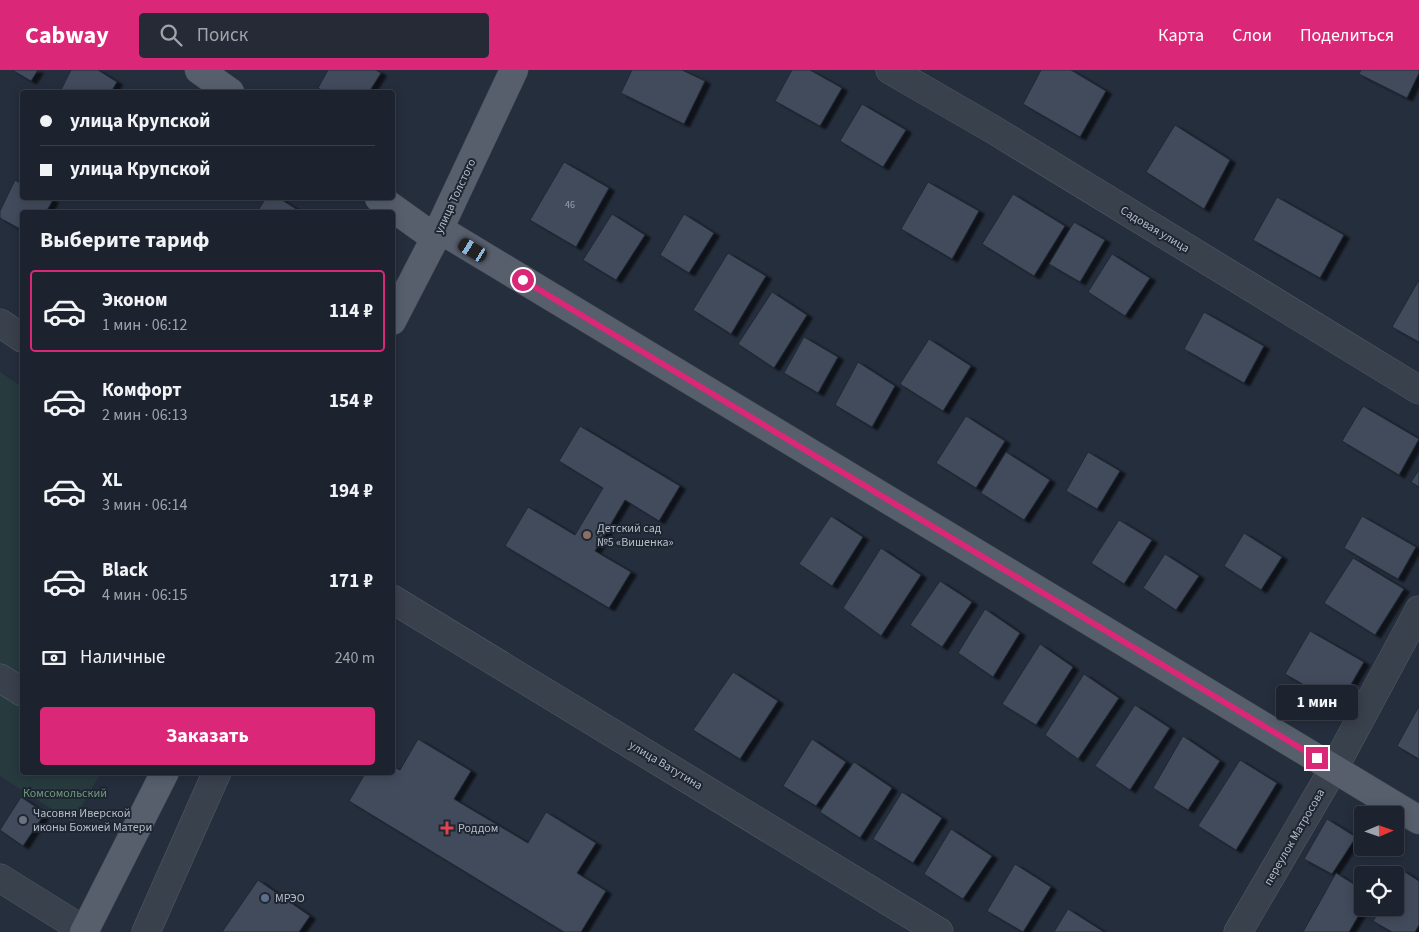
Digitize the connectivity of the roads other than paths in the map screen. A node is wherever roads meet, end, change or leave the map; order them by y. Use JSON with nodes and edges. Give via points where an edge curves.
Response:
{"nodes":[{"id":1,"x":199,"y":70,"type":"edge"},
{"id":2,"x":514,"y":70,"type":"edge"},
{"id":3,"x":890,"y":70,"type":"edge"},
{"id":4,"x":227,"y":90,"type":"edge"},
{"id":5,"x":382,"y":200,"type":"edge"},
{"id":6,"x":437,"y":234,"type":"junction"},
{"id":7,"x":395,"y":315,"type":"edge"},
{"id":8,"x":0,"y":323,"type":"edge"},
{"id":9,"x":20,"y":337,"type":"edge"},
{"id":10,"x":1419,"y":390,"type":"edge"},
{"id":11,"x":395,"y":601,"type":"edge"},
{"id":12,"x":1419,"y":610,"type":"edge"},
{"id":13,"x":0,"y":678,"type":"edge"},
{"id":14,"x":20,"y":691,"type":"edge"},
{"id":15,"x":1334,"y":768,"type":"junction"},
{"id":16,"x":157,"y":775,"type":"edge"},
{"id":17,"x":216,"y":775,"type":"edge"},
{"id":18,"x":1419,"y":820,"type":"edge"},
{"id":19,"x":0,"y":878,"type":"edge"},
{"id":20,"x":84,"y":931,"type":"edge"},
{"id":21,"x":146,"y":932,"type":"edge"},
{"id":22,"x":939,"y":932,"type":"edge"},
{"id":23,"x":1238,"y":932,"type":"edge"}],
"edges":[{"from":1,"to":4,"type":"main road"},
{"from":2,"to":6,"type":"main road","name":"улица Толстого"},
{"from":3,"to":10,"type":"street","name":"Садовая улица"},
{"from":5,"to":6,"type":"main road"},
{"from":6,"to":7,"type":"main road","name":"улица Толстого"},
{"from":6,"to":15,"type":"main road"},
{"from":8,"to":9,"type":"street"},
{"from":11,"to":22,"type":"street","name":"улица Ватутина"},
{"from":12,"to":15,"type":"street","name":"переулок Матросова"},
{"from":13,"to":14,"type":"street"},
{"from":15,"to":18,"type":"main road"},
{"from":15,"to":23,"type":"street","name":"переулок Матросова"},
{"from":16,"to":20,"type":"main road"},
{"from":17,"to":21,"type":"street"},
{"from":19,"to":20,"type":"street"}]}
